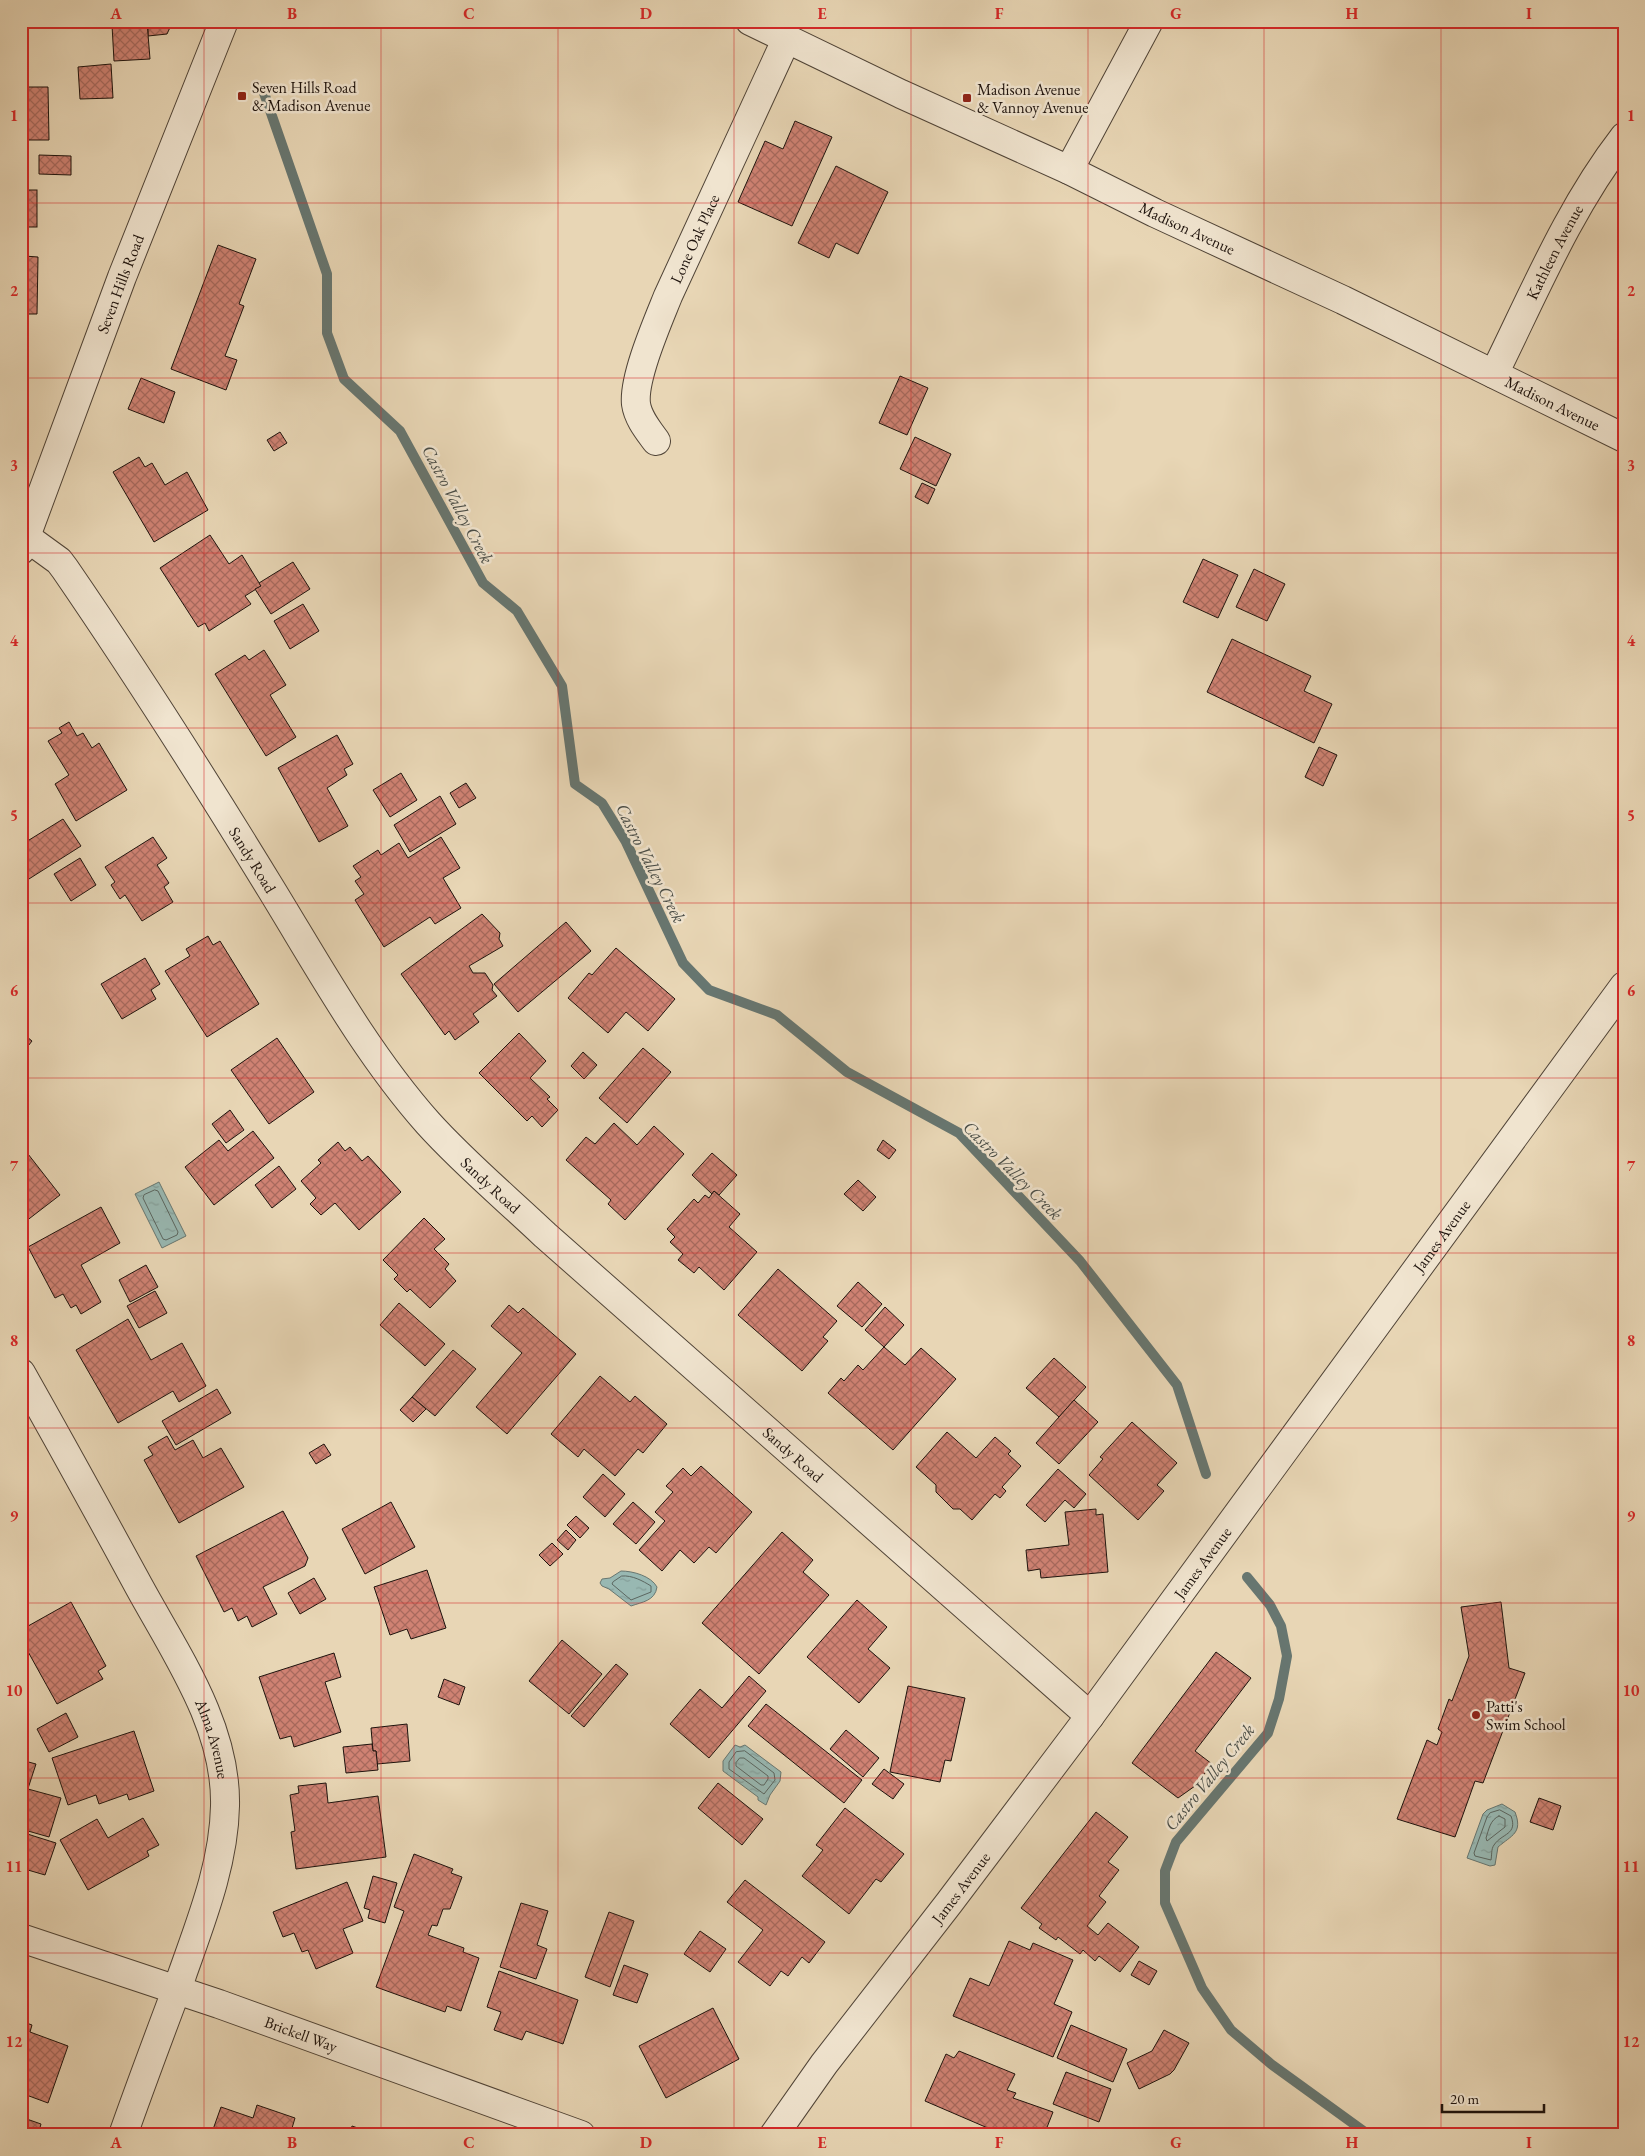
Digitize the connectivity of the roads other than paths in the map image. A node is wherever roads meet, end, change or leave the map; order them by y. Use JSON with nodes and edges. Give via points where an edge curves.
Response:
{"nodes":[{"id":1,"x":224,"y":21,"type":"edge"},
{"id":2,"x":750,"y":21,"type":"edge"},
{"id":3,"x":1149,"y":21,"type":"edge"},
{"id":4,"x":786,"y":40,"type":"junction"},
{"id":5,"x":1624,"y":137,"type":"edge"},
{"id":6,"x":1069,"y":170,"type":"junction"},
{"id":7,"x":1494,"y":374,"type":"junction"},
{"id":8,"x":1624,"y":438,"type":"edge"},
{"id":9,"x":656,"y":441,"type":"dead end"},
{"id":10,"x":22,"y":538,"type":"edge"},
{"id":11,"x":1624,"y":986,"type":"edge"},
{"id":12,"x":21,"y":1373,"type":"edge"},
{"id":13,"x":1090,"y":1716,"type":"junction"},
{"id":14,"x":21,"y":1938,"type":"edge"},
{"id":15,"x":176,"y":1990,"type":"junction"},
{"id":16,"x":123,"y":2135,"type":"edge"},
{"id":17,"x":580,"y":2135,"type":"edge"},
{"id":18,"x":774,"y":2135,"type":"edge"}],
"edges":[{"from":1,"to":10,"type":"street","name":"Seven Hills Road"},
{"from":2,"to":4,"type":"street","name":"Madison Avenue"},
{"from":3,"to":6,"type":"street"},
{"from":4,"to":6,"type":"street","name":"Madison Avenue"},
{"from":4,"to":9,"type":"street","name":"Lone Oak Place","via":[[668,296],[651,340],[637,387],[636,404],[642,421]]},
{"from":5,"to":7,"type":"street","name":"Kathleen Avenue","via":[[1578,204]]},
{"from":6,"to":7,"type":"street","name":"Madison Avenue"},
{"from":7,"to":8,"type":"street","name":"Madison Avenue"},
{"from":10,"to":13,"type":"street","name":"Sandy Road","via":[[59,562],[70,576],[171,727],[370,1047],[428,1123],[553,1241]]},
{"from":11,"to":13,"type":"street","name":"James Avenue"},
{"from":12,"to":15,"type":"street","name":"Alma Avenue","via":[[194,1685],[217,1749],[224,1778],[221,1840],[206,1905]]},
{"from":13,"to":18,"type":"street","name":"James Avenue","via":[[824,2064]]},
{"from":14,"to":15,"type":"street","name":"Brickell Way"},
{"from":15,"to":16,"type":"street","name":"Alma Avenue"},
{"from":15,"to":17,"type":"street","name":"Brickell Way"}]}
